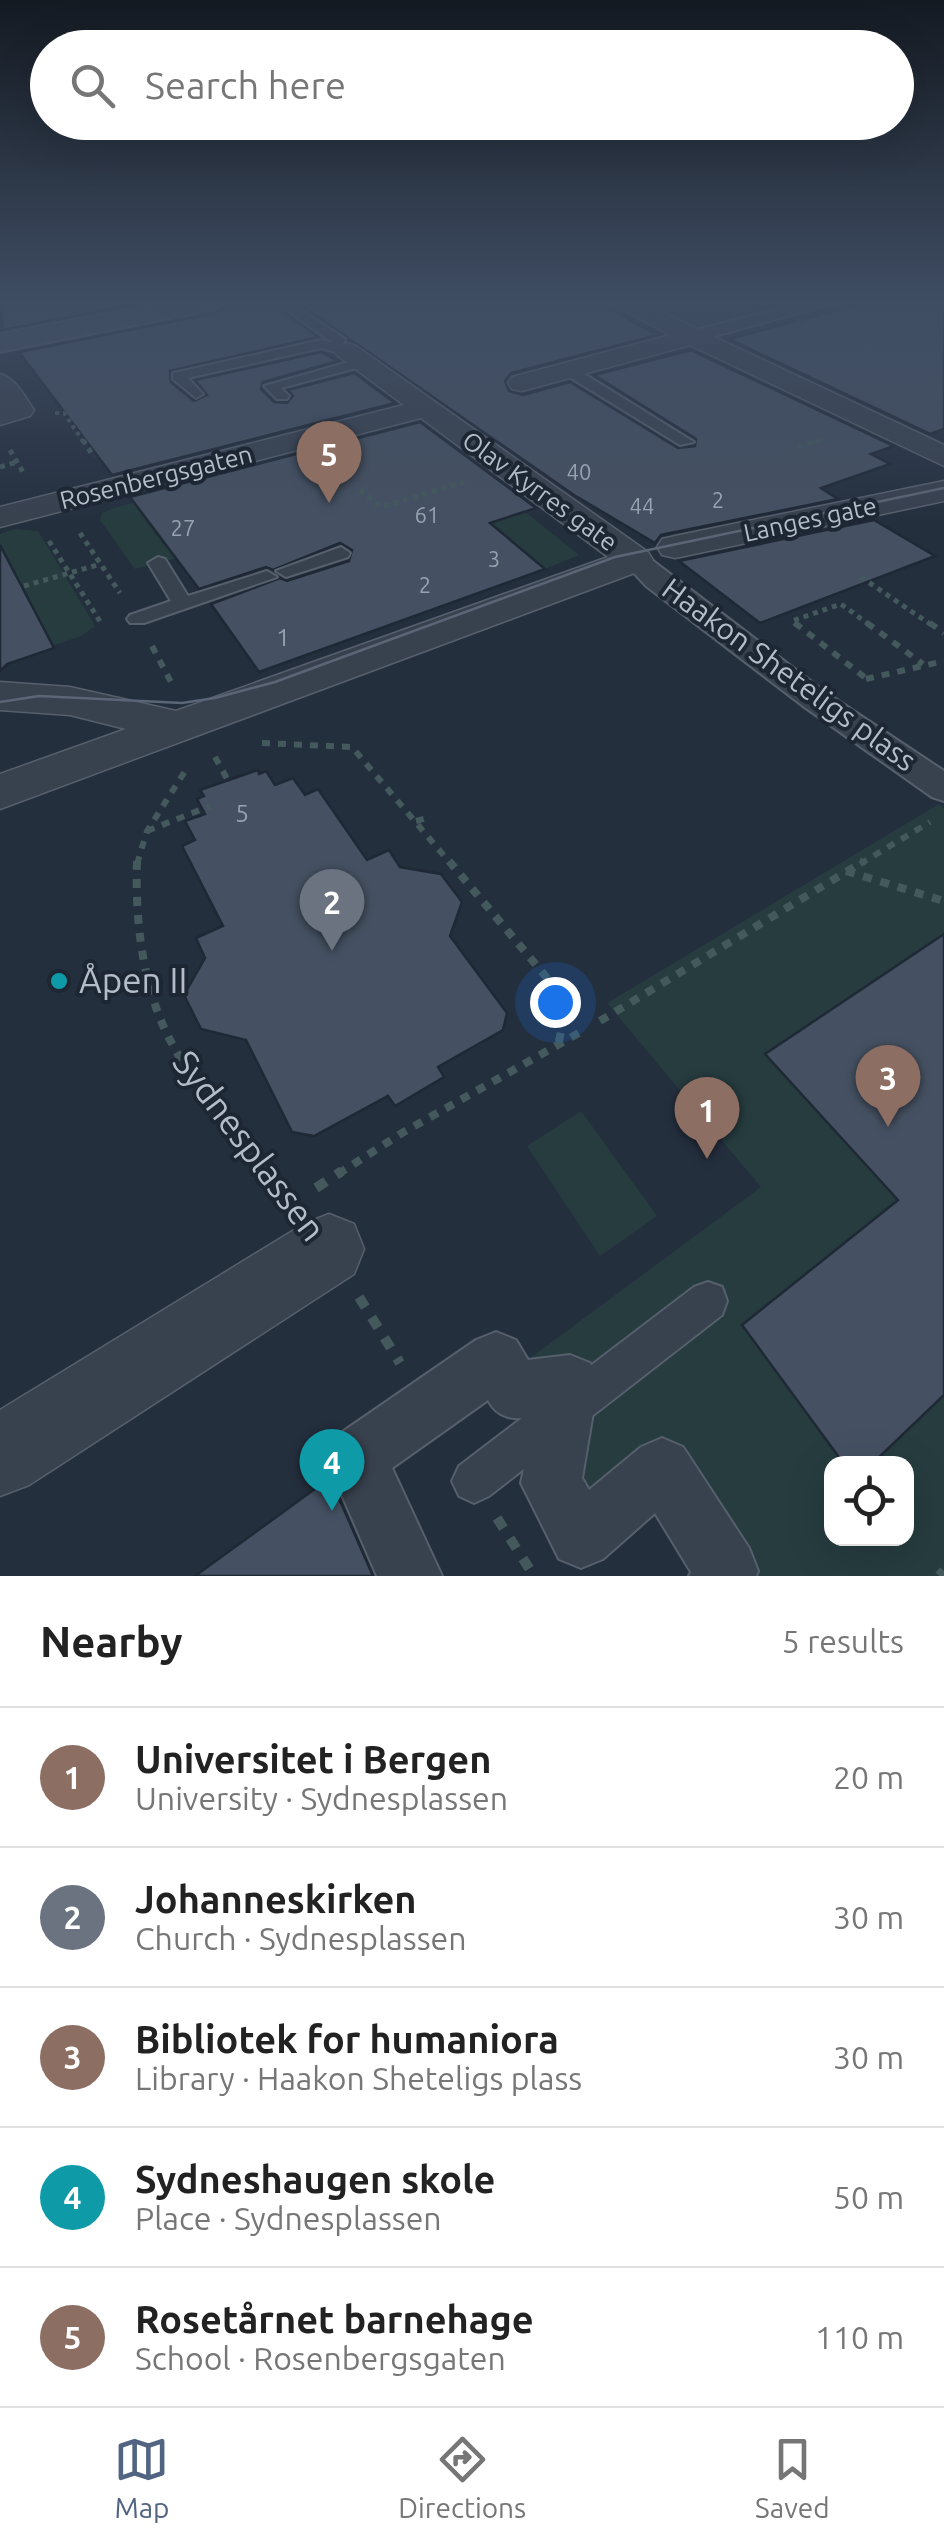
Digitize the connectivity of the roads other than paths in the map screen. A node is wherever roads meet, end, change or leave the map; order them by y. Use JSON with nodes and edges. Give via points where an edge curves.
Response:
{"nodes":[{"id":1,"x":184,"y":375,"type":"edge"},
{"id":2,"x":298,"y":375,"type":"edge"},
{"id":3,"x":381,"y":375,"type":"edge"},
{"id":4,"x":552,"y":375,"type":"edge"},
{"id":5,"x":575,"y":375,"type":"edge"},
{"id":6,"x":774,"y":375,"type":"edge"},
{"id":7,"x":522,"y":383,"type":"dead end"},
{"id":8,"x":196,"y":394,"type":"dead end"},
{"id":9,"x":282,"y":396,"type":"dead end"},
{"id":10,"x":428,"y":408,"type":"junction"},
{"id":11,"x":686,"y":442,"type":"dead end"},
{"id":12,"x":944,"y":457,"type":"edge"},
{"id":13,"x":944,"y":492,"type":"edge"},
{"id":14,"x":0,"y":517,"type":"edge"},
{"id":15,"x":675,"y":547,"type":"dead end"},
{"id":16,"x":341,"y":553,"type":"dead end"},
{"id":17,"x":636,"y":560,"type":"junction"},
{"id":18,"x":158,"y":562,"type":"dead end"},
{"id":19,"x":183,"y":604,"type":"junction"},
{"id":20,"x":137,"y":620,"type":"road end"},
{"id":21,"x":0,"y":696,"type":"edge"},
{"id":22,"x":196,"y":740,"type":"junction"},
{"id":23,"x":944,"y":788,"type":"edge"},
{"id":24,"x":0,"y":792,"type":"edge"},
{"id":25,"x":310,"y":1226,"type":"road end"},
{"id":26,"x":708,"y":1301,"type":"dead end"},
{"id":27,"x":0,"y":1456,"type":"edge"},
{"id":28,"x":474,"y":1481,"type":"dead end"},
{"id":29,"x":410,"y":1576,"type":"edge"},
{"id":30,"x":721,"y":1576,"type":"edge"}],
"edges":[{"from":1,"to":8,"type":"lane","via":[[178,376]]},
{"from":2,"to":9,"type":"lane","via":[[272,386]]},
{"from":3,"to":10,"type":"street","name":"Olav Kyrres gate"},
{"from":4,"to":7,"type":"street"},
{"from":5,"to":11,"type":"lane"},
{"from":6,"to":12,"type":"street"},
{"from":10,"to":14,"type":"street","name":"Rosenbergsgaten"},
{"from":10,"to":17,"type":"street","name":"Olav Kyrres gate"},
{"from":13,"to":15,"type":"street","name":"Langes gate"},
{"from":16,"to":19,"type":"lane"},
{"from":17,"to":22,"type":"street"},
{"from":17,"to":23,"type":"street","name":"Haakon Sheteligs plass","via":[[814,699]]},
{"from":18,"to":19,"type":"lane"},
{"from":19,"to":20,"type":"lane"},
{"from":21,"to":22,"type":"street","via":[[70,701]]},
{"from":22,"to":24,"type":"street"},
{"from":25,"to":27,"type":"street","name":"Sydnesplassen"},
{"from":26,"to":28,"type":"lane"},
{"from":29,"to":30,"type":"street","via":[[356,1458],[496,1360],[514,1391],[570,1384],[551,1484],[581,1537],[662,1468],[726,1570]]}]}
